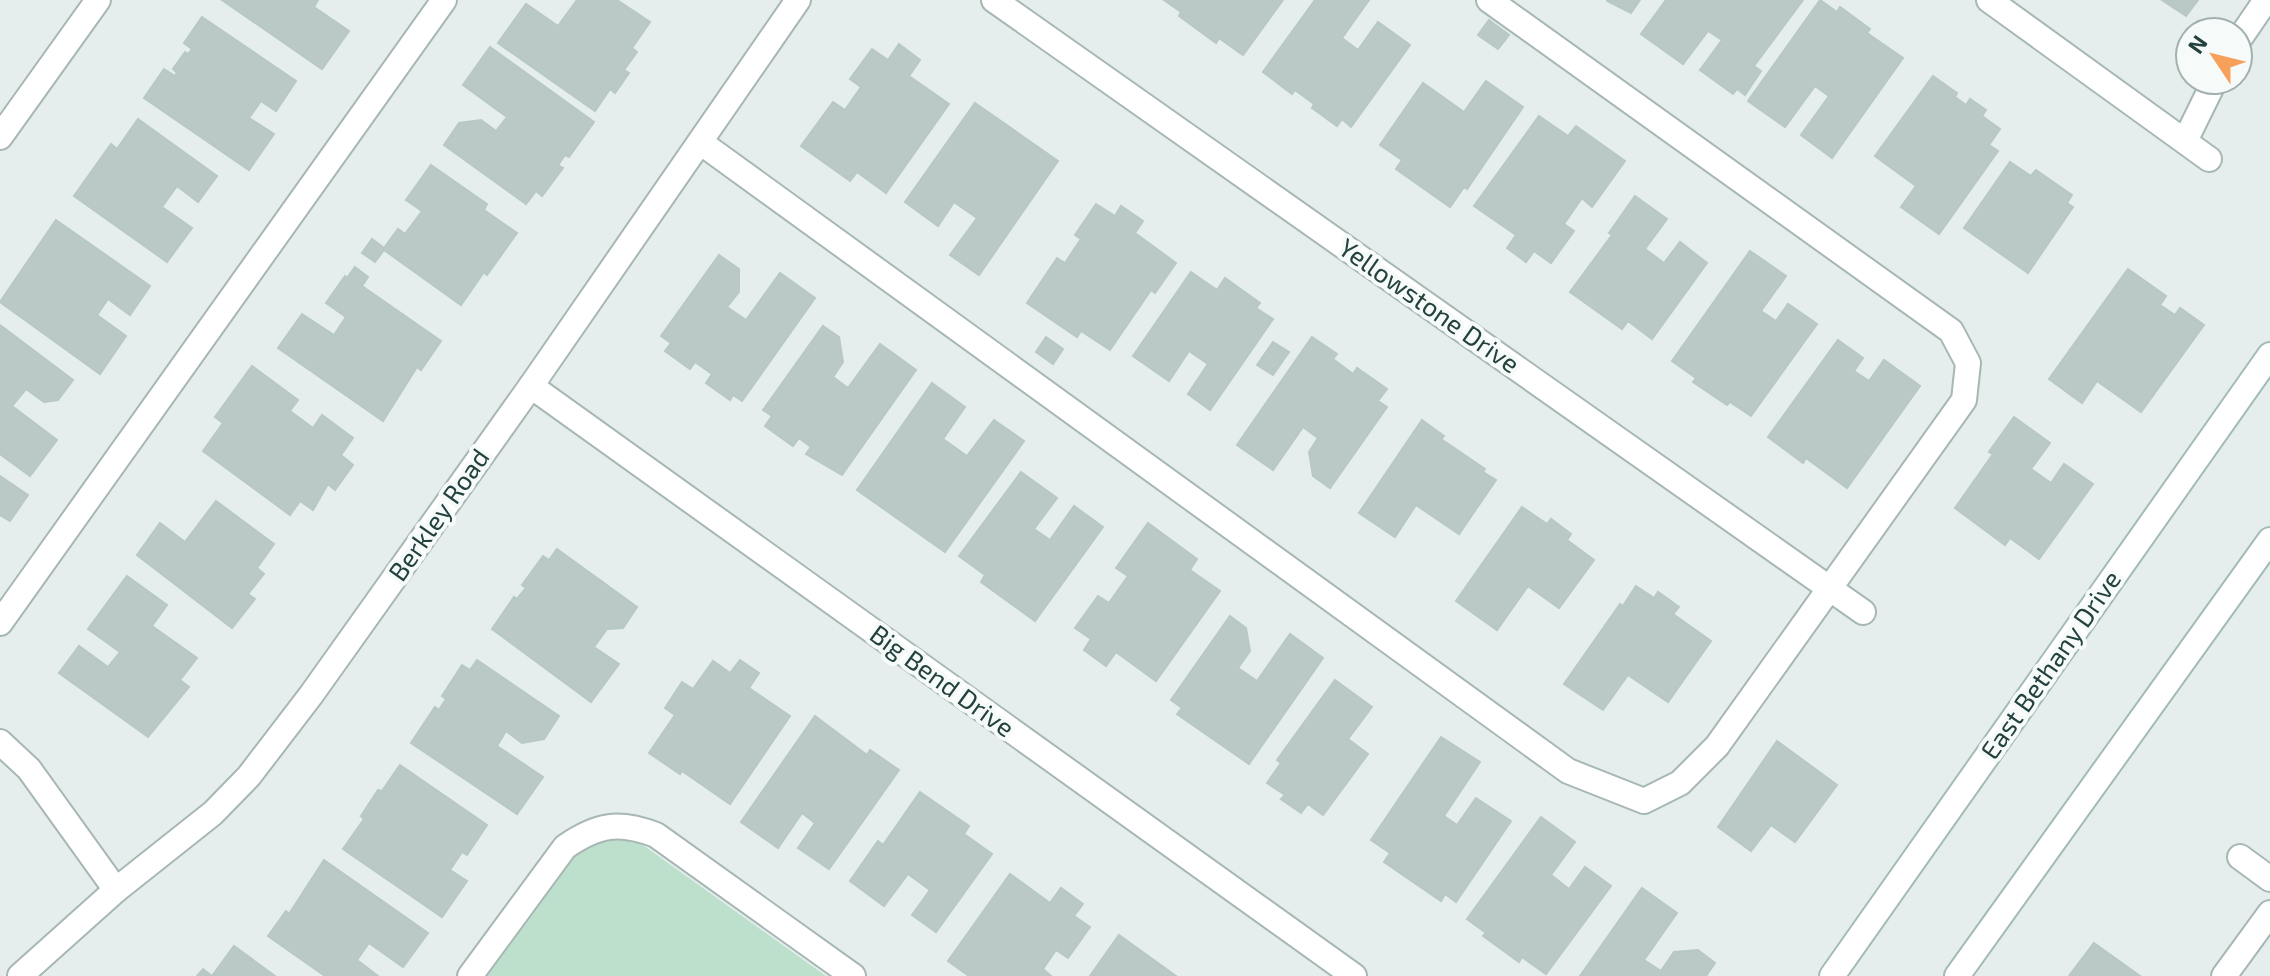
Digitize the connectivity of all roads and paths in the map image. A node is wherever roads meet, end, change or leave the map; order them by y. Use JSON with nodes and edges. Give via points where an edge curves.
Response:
{"nodes":[{"id":1,"x":98,"y":0,"type":"edge"},
{"id":2,"x":444,"y":0,"type":"edge"},
{"id":3,"x":798,"y":0,"type":"edge"},
{"id":4,"x":994,"y":0,"type":"edge"},
{"id":5,"x":1489,"y":0,"type":"edge"},
{"id":6,"x":1989,"y":0,"type":"edge"},
{"id":7,"x":2266,"y":0,"type":"edge"},
{"id":8,"x":2254,"y":18,"type":"edge"},
{"id":9,"x":2207,"y":96,"type":"edge"},
{"id":10,"x":0,"y":137,"type":"edge"},
{"id":11,"x":2185,"y":141,"type":"junction"},
{"id":12,"x":700,"y":142,"type":"junction"},
{"id":13,"x":2209,"y":159,"type":"dead end"},
{"id":14,"x":2270,"y":355,"type":"edge"},
{"id":15,"x":531,"y":386,"type":"junction"},
{"id":16,"x":2270,"y":540,"type":"edge"},
{"id":17,"x":1830,"y":589,"type":"junction"},
{"id":18,"x":1863,"y":612,"type":"dead end"},
{"id":19,"x":0,"y":623,"type":"edge"},
{"id":20,"x":0,"y":742,"type":"edge"},
{"id":21,"x":2240,"y":857,"type":"dead end"},
{"id":22,"x":2270,"y":879,"type":"edge"},
{"id":23,"x":116,"y":890,"type":"junction"},
{"id":24,"x":2270,"y":913,"type":"edge"},
{"id":25,"x":20,"y":976,"type":"edge"},
{"id":26,"x":470,"y":976,"type":"edge"},
{"id":27,"x":853,"y":976,"type":"edge"},
{"id":28,"x":1354,"y":976,"type":"edge"},
{"id":29,"x":1832,"y":976,"type":"edge"},
{"id":30,"x":1957,"y":976,"type":"edge"},
{"id":31,"x":2224,"y":976,"type":"edge"}],
"edges":[{"from":1,"to":10,"type":"street"},
{"from":2,"to":19,"type":"street"},
{"from":3,"to":12,"type":"street","name":"Berkley Road"},
{"from":4,"to":17,"type":"street","name":"Yellowstone Drive"},
{"from":5,"to":17,"type":"street","via":[[1951,331],[1968,363],[1964,400]]},
{"from":6,"to":11,"type":"street"},
{"from":7,"to":8,"type":"street"},
{"from":9,"to":11,"type":"street"},
{"from":11,"to":13,"type":"street"},
{"from":12,"to":15,"type":"street","name":"Berkley Road"},
{"from":12,"to":17,"type":"street","via":[[1568,771],[1644,801],[1680,783],[1717,746]]},
{"from":14,"to":29,"type":"street","name":"East Bethany Drive"},
{"from":15,"to":23,"type":"street","name":"Berkley Road","via":[[249,776],[213,813]]},
{"from":15,"to":28,"type":"street","name":"Big Bend Drive"},
{"from":16,"to":30,"type":"street"},
{"from":17,"to":18,"type":"street","name":"Yellowstone Drive"},
{"from":20,"to":23,"type":"street","via":[[29,769]]},
{"from":21,"to":22,"type":"street"},
{"from":23,"to":25,"type":"street","name":"Berkley Road"},
{"from":24,"to":31,"type":"street"},
{"from":26,"to":27,"type":"street","via":[[565,847],[585,833],[609,826],[656,835]]}]}
